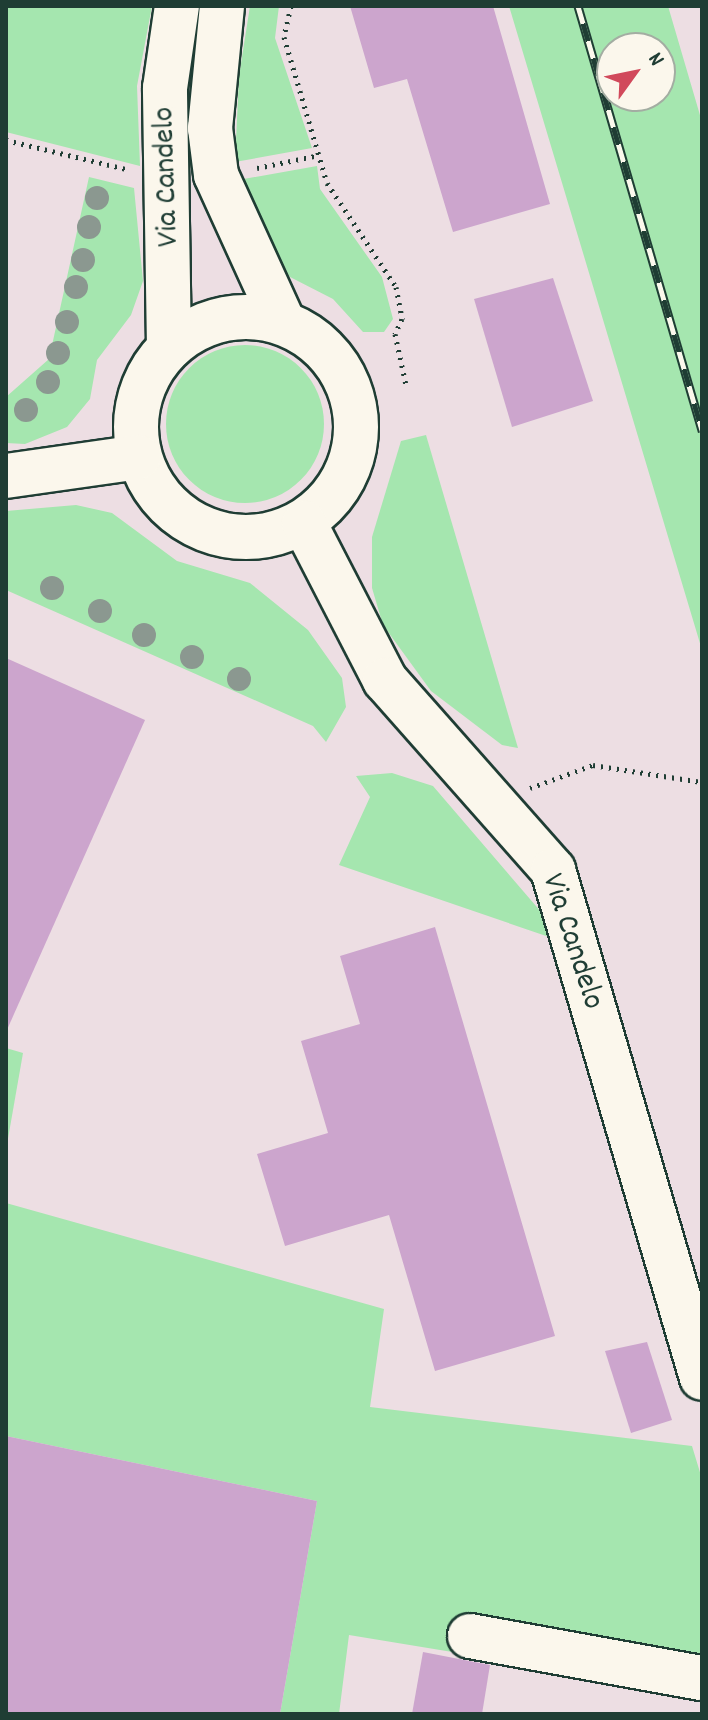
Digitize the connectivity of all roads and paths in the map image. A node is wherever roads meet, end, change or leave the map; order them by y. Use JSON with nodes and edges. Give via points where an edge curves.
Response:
{"nodes":[{"id":1,"x":177,"y":6,"type":"edge"},
{"id":2,"x":222,"y":6,"type":"edge"},
{"id":3,"x":291,"y":6,"type":"edge"},
{"id":4,"x":6,"y":140,"type":"edge"},
{"id":5,"x":319,"y":155,"type":"junction"},
{"id":6,"x":250,"y":169,"type":"dead end"},
{"id":7,"x":137,"y":175,"type":"dead end"},
{"id":8,"x":283,"y":322,"type":"junction"},
{"id":9,"x":169,"y":348,"type":"junction"},
{"id":10,"x":406,"y":385,"type":"dead end"},
{"id":11,"x":139,"y":457,"type":"junction"},
{"id":12,"x":6,"y":476,"type":"edge"},
{"id":13,"x":304,"y":523,"type":"junction"},
{"id":14,"x":702,"y":782,"type":"edge"},
{"id":15,"x":492,"y":802,"type":"junction"},
{"id":16,"x":702,"y":1378,"type":"edge"},
{"id":17,"x":470,"y":1636,"type":"dead end"},
{"id":18,"x":702,"y":1678,"type":"edge"}],
"edges":[{"from":1,"to":9,"type":"street","name":"Via Candelo","via":[[165,88]]},
{"from":2,"to":8,"type":"street","name":"Via Candelo","via":[[210,128],[216,175]]},
{"from":3,"to":5,"type":"path","via":[[284,37]]},
{"from":4,"to":7,"type":"path"},
{"from":5,"to":6,"type":"path"},
{"from":5,"to":10,"type":"path","via":[[327,183],[396,287],[402,319],[395,334]]},
{"from":8,"to":9,"type":"street","via":[[222,319]]},
{"from":8,"to":13,"type":"street","via":[[314,340],[339,366],[356,422],[350,469],[331,500]]},
{"from":9,"to":11,"type":"street","via":[[139,399]]},
{"from":11,"to":12,"type":"street"},
{"from":11,"to":13,"type":"street","via":[[153,488],[176,513],[205,531],[261,537]]},
{"from":13,"to":15,"type":"street","name":"Via Candelo","via":[[385,680]]},
{"from":14,"to":15,"type":"path","via":[[593,765]]},
{"from":15,"to":16,"type":"street","name":"Via Candelo","via":[[553,870]]},
{"from":17,"to":18,"type":"street"}]}
